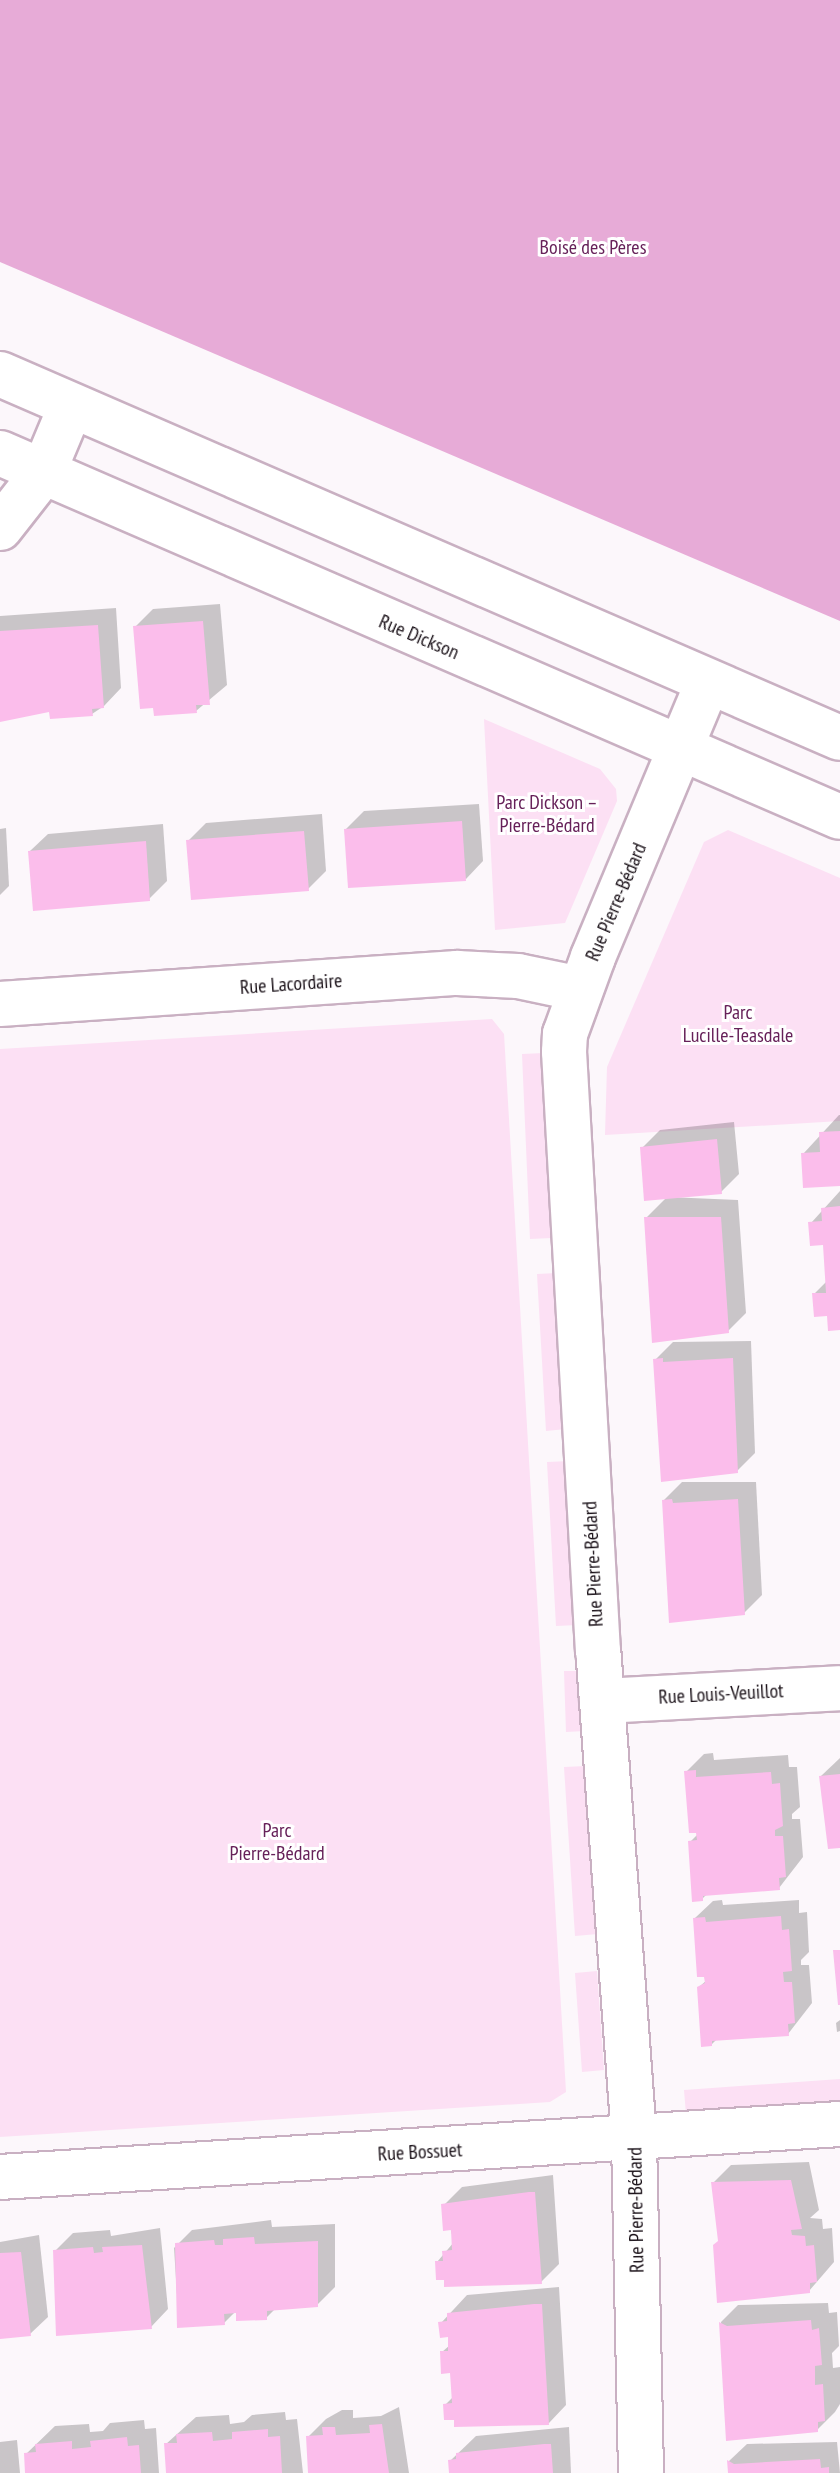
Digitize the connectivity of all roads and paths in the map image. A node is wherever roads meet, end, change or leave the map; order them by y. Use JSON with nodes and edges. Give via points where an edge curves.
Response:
{"nodes":[{"id":1,"x":0,"y":374,"type":"edge"},
{"id":2,"x":71,"y":406,"type":"junction"},
{"id":3,"x":0,"y":453,"type":"edge"},
{"id":4,"x":43,"y":473,"type":"junction"},
{"id":5,"x":0,"y":528,"type":"edge"},
{"id":6,"x":708,"y":682,"type":"junction"},
{"id":7,"x":840,"y":738,"type":"edge"},
{"id":8,"x":680,"y":750,"type":"junction"},
{"id":9,"x":840,"y":817,"type":"edge"},
{"id":10,"x":580,"y":989,"type":"junction"},
{"id":11,"x":0,"y":1004,"type":"edge"},
{"id":12,"x":840,"y":1688,"type":"edge"},
{"id":13,"x":602,"y":1701,"type":"junction"},
{"id":14,"x":840,"y":2124,"type":"edge"},
{"id":15,"x":634,"y":2137,"type":"junction"},
{"id":16,"x":0,"y":2177,"type":"edge"},
{"id":17,"x":641,"y":2473,"type":"edge"}],
"edges":[{"from":1,"to":2,"type":"street"},
{"from":2,"to":4,"type":"street"},
{"from":2,"to":6,"type":"street"},
{"from":3,"to":4,"type":"street","name":"Rue Dickson"},
{"from":4,"to":5,"type":"street"},
{"from":4,"to":8,"type":"street","name":"Rue Dickson"},
{"from":6,"to":7,"type":"street"},
{"from":6,"to":8,"type":"street","name":"Rue Pierre-Bédard"},
{"from":8,"to":9,"type":"street","name":"Rue Dickson"},
{"from":8,"to":10,"type":"street","name":"Rue Pierre-Bédard"},
{"from":10,"to":11,"type":"street","name":"Rue Lacordaire","via":[[518,976],[457,973]]},
{"from":10,"to":13,"type":"street","name":"Rue Pierre-Bédard","via":[[564,1052]]},
{"from":12,"to":13,"type":"street","name":"Rue Louis-Veuillot"},
{"from":13,"to":15,"type":"street","name":"Rue Pierre-Bédard"},
{"from":14,"to":15,"type":"street","name":"Rue Bossuet"},
{"from":15,"to":16,"type":"street","name":"Rue Bossuet"},
{"from":15,"to":17,"type":"street","name":"Rue Pierre-Bédard"}]}
